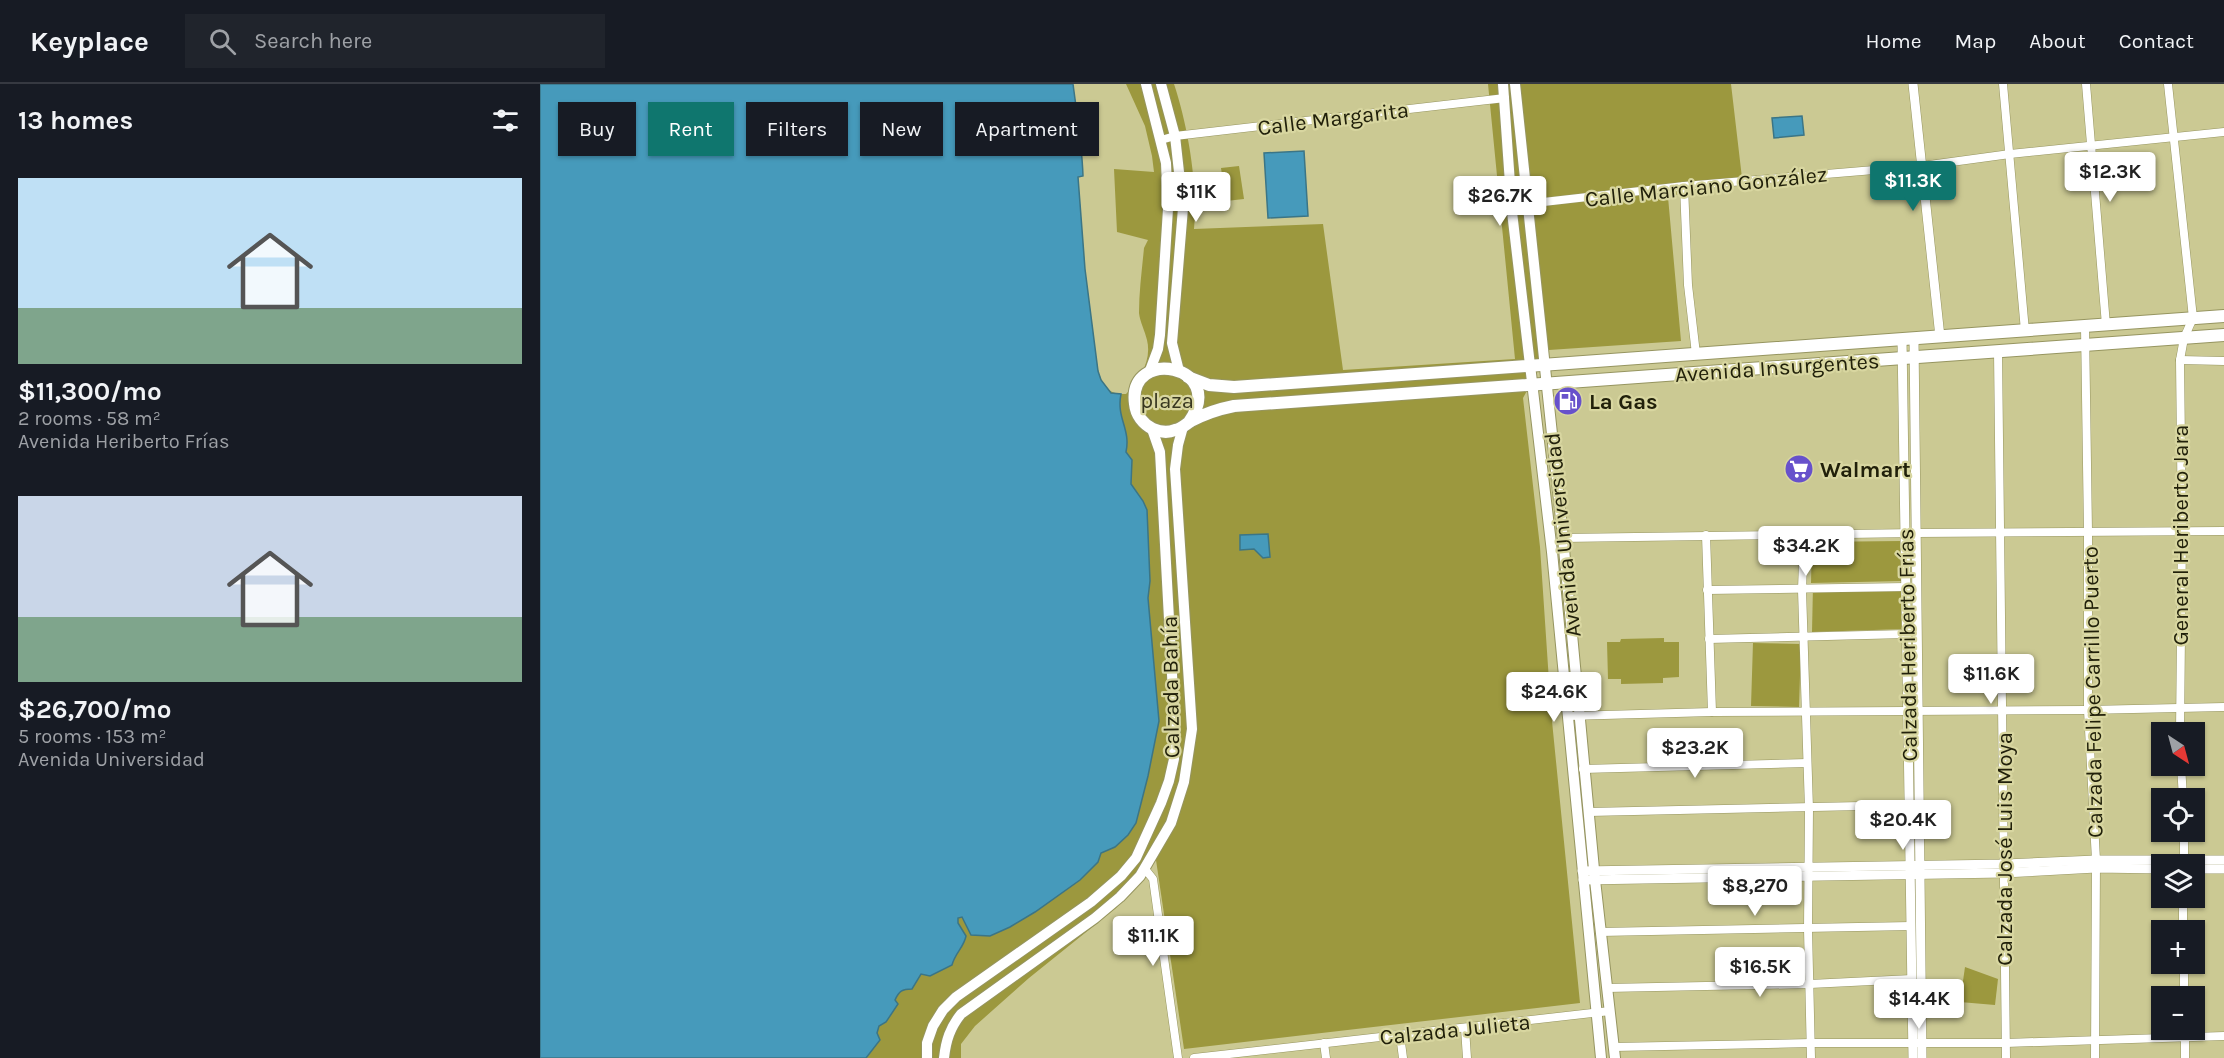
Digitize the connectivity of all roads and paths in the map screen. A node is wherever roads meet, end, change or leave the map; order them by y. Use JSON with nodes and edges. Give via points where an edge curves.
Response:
{"nodes":[{"id":1,"x":1146,"y":84,"type":"edge"},
{"id":2,"x":1161,"y":84,"type":"edge"},
{"id":3,"x":1503,"y":84,"type":"edge"},
{"id":4,"x":1515,"y":84,"type":"edge"},
{"id":5,"x":1913,"y":84,"type":"edge"},
{"id":6,"x":2003,"y":84,"type":"edge"},
{"id":7,"x":2086,"y":84,"type":"edge"},
{"id":8,"x":2168,"y":84,"type":"edge"},
{"id":9,"x":1505,"y":98,"type":"junction"},
{"id":10,"x":2224,"y":132,"type":"edge"},
{"id":11,"x":1175,"y":136,"type":"junction"},
{"id":12,"x":2174,"y":137,"type":"junction"},
{"id":13,"x":1161,"y":140,"type":"junction"},
{"id":14,"x":2092,"y":146,"type":"junction"},
{"id":15,"x":2010,"y":154,"type":"junction"},
{"id":16,"x":1922,"y":166,"type":"junction"},
{"id":17,"x":1684,"y":186,"type":"junction"},
{"id":18,"x":1526,"y":204,"type":"junction"},
{"id":19,"x":2224,"y":316,"type":"edge"},
{"id":20,"x":2193,"y":318,"type":"junction"},
{"id":21,"x":2106,"y":325,"type":"junction"},
{"id":22,"x":2085,"y":327,"type":"junction"},
{"id":23,"x":2025,"y":331,"type":"junction"},
{"id":24,"x":2224,"y":335,"type":"edge"},
{"id":25,"x":1940,"y":337,"type":"junction"},
{"id":26,"x":2184,"y":338,"type":"junction"},
{"id":27,"x":1908,"y":339,"type":"junction"},
{"id":28,"x":2086,"y":345,"type":"junction"},
{"id":29,"x":1998,"y":351,"type":"junction"},
{"id":30,"x":1696,"y":354,"type":"junction"},
{"id":31,"x":1908,"y":358,"type":"junction"},
{"id":32,"x":2180,"y":360,"type":"junction"},
{"id":33,"x":2224,"y":361,"type":"edge"},
{"id":34,"x":1545,"y":365,"type":"junction"},
{"id":35,"x":1530,"y":366,"type":"junction"},
{"id":36,"x":1149,"y":373,"type":"junction"},
{"id":37,"x":1184,"y":374,"type":"junction"},
{"id":38,"x":1393,"y":376,"type":"junction"},
{"id":39,"x":1547,"y":384,"type":"junction"},
{"id":40,"x":1533,"y":385,"type":"junction"},
{"id":41,"x":1392,"y":394,"type":"junction"},
{"id":42,"x":1186,"y":424,"type":"junction"},
{"id":43,"x":1152,"y":429,"type":"junction"},
{"id":44,"x":2224,"y":531,"type":"edge"},
{"id":45,"x":1916,"y":532,"type":"junction"},
{"id":46,"x":2088,"y":532,"type":"junction"},
{"id":47,"x":1905,"y":533,"type":"junction"},
{"id":48,"x":1999,"y":533,"type":"junction"},
{"id":49,"x":2182,"y":533,"type":"junction"},
{"id":50,"x":1706,"y":535,"type":"junction"},
{"id":51,"x":1804,"y":535,"type":"junction"},
{"id":52,"x":1563,"y":538,"type":"junction"},
{"id":53,"x":1906,"y":587,"type":"junction"},
{"id":54,"x":1707,"y":590,"type":"junction"},
{"id":55,"x":1802,"y":590,"type":"junction"},
{"id":56,"x":1906,"y":634,"type":"junction"},
{"id":57,"x":1804,"y":638,"type":"junction"},
{"id":58,"x":1709,"y":639,"type":"junction"},
{"id":59,"x":2224,"y":707,"type":"edge"},
{"id":60,"x":2179,"y":708,"type":"junction"},
{"id":61,"x":2003,"y":710,"type":"junction"},
{"id":62,"x":2088,"y":710,"type":"junction"},
{"id":63,"x":1908,"y":711,"type":"junction"},
{"id":64,"x":1918,"y":711,"type":"junction"},
{"id":65,"x":1712,"y":712,"type":"junction"},
{"id":66,"x":1806,"y":713,"type":"junction"},
{"id":67,"x":1573,"y":715,"type":"junction"},
{"id":68,"x":2180,"y":722,"type":"edge"},
{"id":69,"x":1807,"y":763,"type":"junction"},
{"id":70,"x":1583,"y":769,"type":"junction"},
{"id":71,"x":1909,"y":805,"type":"junction"},
{"id":72,"x":1809,"y":809,"type":"junction"},
{"id":73,"x":1589,"y":812,"type":"junction"},
{"id":74,"x":2224,"y":860,"type":"edge"},
{"id":75,"x":2205,"y":861,"type":"edge"},
{"id":76,"x":2151,"y":863,"type":"edge"},
{"id":77,"x":2096,"y":864,"type":"junction"},
{"id":78,"x":1808,"y":866,"type":"junction"},
{"id":79,"x":2004,"y":868,"type":"junction"},
{"id":80,"x":2151,"y":868,"type":"edge"},
{"id":81,"x":1145,"y":869,"type":"junction"},
{"id":82,"x":1915,"y":869,"type":"junction"},
{"id":83,"x":2205,"y":869,"type":"edge"},
{"id":84,"x":2224,"y":869,"type":"edge"},
{"id":85,"x":1589,"y":875,"type":"junction"},
{"id":86,"x":1809,"y":877,"type":"junction"},
{"id":87,"x":1911,"y":926,"type":"junction"},
{"id":88,"x":1808,"y":929,"type":"junction"},
{"id":89,"x":1600,"y":932,"type":"junction"},
{"id":90,"x":1027,"y":945,"type":"junction"},
{"id":91,"x":1038,"y":958,"type":"junction"},
{"id":92,"x":1912,"y":979,"type":"junction"},
{"id":93,"x":1810,"y":984,"type":"junction"},
{"id":94,"x":1607,"y":988,"type":"junction"},
{"id":95,"x":1610,"y":1011,"type":"junction"},
{"id":96,"x":1595,"y":1013,"type":"junction"},
{"id":97,"x":1465,"y":1028,"type":"junction"},
{"id":98,"x":1400,"y":1035,"type":"junction"},
{"id":99,"x":2151,"y":1035,"type":"edge"},
{"id":100,"x":2205,"y":1035,"type":"edge"},
{"id":101,"x":2224,"y":1036,"type":"edge"},
{"id":102,"x":2095,"y":1039,"type":"junction"},
{"id":103,"x":2185,"y":1040,"type":"edge"},
{"id":104,"x":1917,"y":1042,"type":"junction"},
{"id":105,"x":2006,"y":1042,"type":"junction"},
{"id":106,"x":1324,"y":1043,"type":"junction"},
{"id":107,"x":1811,"y":1043,"type":"junction"},
{"id":108,"x":1615,"y":1052,"type":"edge"},
{"id":109,"x":927,"y":1058,"type":"edge"},
{"id":110,"x":944,"y":1058,"type":"edge"},
{"id":111,"x":1178,"y":1058,"type":"edge"},
{"id":112,"x":1194,"y":1058,"type":"edge"},
{"id":113,"x":1326,"y":1058,"type":"edge"},
{"id":114,"x":1403,"y":1058,"type":"edge"},
{"id":115,"x":1467,"y":1058,"type":"edge"},
{"id":116,"x":1600,"y":1058,"type":"edge"},
{"id":117,"x":1811,"y":1058,"type":"edge"},
{"id":118,"x":1913,"y":1058,"type":"edge"},
{"id":119,"x":1922,"y":1058,"type":"edge"},
{"id":120,"x":2006,"y":1058,"type":"edge"},
{"id":121,"x":2095,"y":1058,"type":"edge"},
{"id":122,"x":2185,"y":1058,"type":"edge"}],
"edges":[{"from":1,"to":13,"type":"main road"},
{"from":2,"to":11,"type":"main road"},
{"from":3,"to":9,"type":"main road","name":"Avenida Universidad"},
{"from":4,"to":18,"type":"main road","name":"Avenida Universidad"},
{"from":5,"to":16,"type":"street"},
{"from":6,"to":15,"type":"street"},
{"from":7,"to":14,"type":"street"},
{"from":8,"to":12,"type":"street"},
{"from":9,"to":11,"type":"street","name":"Calle Margarita"},
{"from":9,"to":35,"type":"main road","name":"Avenida Universidad","via":[[1512,212]]},
{"from":10,"to":12,"type":"street","name":"Calle Marciano González"},
{"from":11,"to":13,"type":"street","name":"Calle Margarita"},
{"from":11,"to":37,"type":"main road","via":[[1183,208],[1172,343]]},
{"from":12,"to":14,"type":"street","name":"Calle Marciano González"},
{"from":12,"to":20,"type":"street"},
{"from":13,"to":36,"type":"main road","via":[[1168,218],[1160,336]]},
{"from":14,"to":15,"type":"street","name":"Calle Marciano González"},
{"from":14,"to":21,"type":"street"},
{"from":15,"to":16,"type":"street","name":"Calle Marciano González"},
{"from":15,"to":23,"type":"street"},
{"from":16,"to":17,"type":"street","name":"Calle Marciano González"},
{"from":16,"to":25,"type":"street"},
{"from":17,"to":18,"type":"street","name":"Calle Marciano González"},
{"from":17,"to":30,"type":"street","via":[[1688,285]]},
{"from":18,"to":34,"type":"main road","name":"Avenida Universidad"},
{"from":19,"to":20,"type":"main road","name":"Avenida Insurgentes"},
{"from":20,"to":21,"type":"main road","name":"Avenida Insurgentes"},
{"from":20,"to":26,"type":"street","name":"General Heriberto Jara"},
{"from":21,"to":22,"type":"main road","name":"Avenida Insurgentes"},
{"from":22,"to":23,"type":"main road","name":"Avenida Insurgentes"},
{"from":22,"to":28,"type":"street","name":"Calzada Felipe Carrillo Puerto"},
{"from":23,"to":25,"type":"main road","name":"Avenida Insurgentes"},
{"from":24,"to":26,"type":"main road","name":"Avenida Insurgentes"},
{"from":25,"to":27,"type":"main road","name":"Avenida Insurgentes"},
{"from":26,"to":28,"type":"main road","name":"Avenida Insurgentes"},
{"from":26,"to":32,"type":"street","name":"General Heriberto Jara"},
{"from":27,"to":30,"type":"main road","name":"Avenida Insurgentes"},
{"from":27,"to":31,"type":"street","name":"Calzada Heriberto Frías"},
{"from":28,"to":29,"type":"main road","name":"Avenida Insurgentes"},
{"from":28,"to":46,"type":"street","name":"Calzada Felipe Carrillo Puerto"},
{"from":29,"to":31,"type":"main road","name":"Avenida Insurgentes"},
{"from":29,"to":48,"type":"street","name":"Calzada José Luis Moya"},
{"from":30,"to":34,"type":"main road","name":"Avenida Insurgentes"},
{"from":31,"to":39,"type":"main road","name":"Avenida Insurgentes"},
{"from":31,"to":45,"type":"street","name":"Calzada Heriberto Frías"},
{"from":31,"to":47,"type":"street","name":"Calzada Heriberto Frías"},
{"from":32,"to":33,"type":"street"},
{"from":32,"to":49,"type":"street","name":"General Heriberto Jara"},
{"from":34,"to":35,"type":"main road","name":"Avenida Insurgentes"},
{"from":34,"to":39,"type":"main road","name":"Avenida Universidad"},
{"from":35,"to":38,"type":"main road","name":"Avenida Insurgentes"},
{"from":35,"to":40,"type":"main road","name":"Avenida Universidad"},
{"from":36,"to":37,"type":"main road","via":[[1164,368]]},
{"from":36,"to":43,"type":"main road","via":[[1134,397],[1138,416]]},
{"from":37,"to":38,"type":"main road","name":"Avenida Insurgentes","via":[[1209,385],[1234,387]]},
{"from":37,"to":42,"type":"main road","via":[[1198,394],[1195,414]]},
{"from":38,"to":41,"type":"main road"},
{"from":39,"to":40,"type":"main road","name":"Avenida Insurgentes"},
{"from":39,"to":52,"type":"main road","name":"Avenida Universidad"},
{"from":40,"to":41,"type":"main road","name":"Avenida Insurgentes"},
{"from":40,"to":67,"type":"main road","name":"Avenida Universidad"},
{"from":41,"to":42,"type":"main road","name":"Avenida Insurgentes","via":[[1234,406]]},
{"from":42,"to":43,"type":"main road","via":[[1168,432]]},
{"from":42,"to":81,"type":"main road","name":"Calzada Bahía","via":[[1175,469],[1192,729],[1179,802]]},
{"from":43,"to":90,"type":"main road","name":"Calzada Bahía","via":[[1160,452],[1174,697],[1174,759],[1169,782],[1142,847],[1129,867],[1091,902]]},
{"from":44,"to":49,"type":"street"},
{"from":45,"to":47,"type":"street"},
{"from":45,"to":48,"type":"street"},
{"from":45,"to":64,"type":"street","name":"Calzada Heriberto Frías"},
{"from":46,"to":48,"type":"street"},
{"from":46,"to":49,"type":"street"},
{"from":46,"to":62,"type":"street","name":"Calzada Felipe Carrillo Puerto"},
{"from":47,"to":51,"type":"street"},
{"from":47,"to":53,"type":"street","name":"Calzada Heriberto Frías"},
{"from":48,"to":61,"type":"street","name":"Calzada José Luis Moya"},
{"from":49,"to":60,"type":"street","name":"General Heriberto Jara"},
{"from":50,"to":51,"type":"street"},
{"from":50,"to":52,"type":"street"},
{"from":50,"to":54,"type":"street"},
{"from":51,"to":55,"type":"street"},
{"from":52,"to":67,"type":"main road","name":"Avenida Universidad"},
{"from":53,"to":55,"type":"street"},
{"from":53,"to":56,"type":"street","name":"Calzada Heriberto Frías"},
{"from":54,"to":55,"type":"street"},
{"from":54,"to":58,"type":"street"},
{"from":55,"to":57,"type":"street"},
{"from":56,"to":57,"type":"street"},
{"from":56,"to":63,"type":"street","name":"Calzada Heriberto Frías"},
{"from":57,"to":58,"type":"street"},
{"from":57,"to":66,"type":"street"},
{"from":58,"to":65,"type":"street"},
{"from":59,"to":60,"type":"street"},
{"from":60,"to":62,"type":"street"},
{"from":60,"to":68,"type":"street","name":"General Heriberto Jara"},
{"from":61,"to":62,"type":"street"},
{"from":61,"to":64,"type":"street"},
{"from":61,"to":79,"type":"street","name":"Calzada José Luis Moya"},
{"from":62,"to":77,"type":"street","name":"Calzada Felipe Carrillo Puerto"},
{"from":63,"to":64,"type":"street"},
{"from":63,"to":66,"type":"street"},
{"from":63,"to":71,"type":"street","name":"Calzada Heriberto Frías"},
{"from":64,"to":82,"type":"street","name":"Calzada Heriberto Frías"},
{"from":65,"to":66,"type":"street"},
{"from":65,"to":67,"type":"street"},
{"from":66,"to":69,"type":"street"},
{"from":67,"to":70,"type":"main road","name":"Avenida Universidad"},
{"from":67,"to":85,"type":"main road","name":"Avenida Universidad"},
{"from":69,"to":70,"type":"street"},
{"from":69,"to":72,"type":"street"},
{"from":70,"to":73,"type":"main road","name":"Avenida Universidad"},
{"from":71,"to":72,"type":"street"},
{"from":71,"to":82,"type":"street","name":"Calzada Heriberto Frías"},
{"from":72,"to":73,"type":"street"},
{"from":72,"to":78,"type":"street"},
{"from":73,"to":85,"type":"main road","name":"Avenida Universidad"},
{"from":74,"to":75,"type":"street"},
{"from":76,"to":77,"type":"street"},
{"from":77,"to":79,"type":"street"},
{"from":77,"to":80,"type":"street"},
{"from":77,"to":102,"type":"street","name":"Calzada Felipe Carrillo Puerto"},
{"from":78,"to":82,"type":"street"},
{"from":78,"to":85,"type":"street"},
{"from":78,"to":86,"type":"street"},
{"from":79,"to":82,"type":"street"},
{"from":79,"to":105,"type":"street","name":"Calzada José Luis Moya"},
{"from":81,"to":91,"type":"main road","name":"Calzada Bahía","via":[[1095,918]]},
{"from":81,"to":111,"type":"street","via":[[1153,879]]},
{"from":82,"to":86,"type":"street"},
{"from":82,"to":87,"type":"street","name":"Calzada Heriberto Frías"},
{"from":82,"to":104,"type":"street","name":"Calzada Heriberto Frías"},
{"from":83,"to":84,"type":"street"},
{"from":85,"to":86,"type":"street"},
{"from":85,"to":89,"type":"main road","name":"Avenida Universidad"},
{"from":85,"to":96,"type":"main road","name":"Avenida Universidad"},
{"from":86,"to":88,"type":"street"},
{"from":87,"to":88,"type":"street"},
{"from":87,"to":92,"type":"street","name":"Calzada Heriberto Frías"},
{"from":88,"to":89,"type":"street"},
{"from":88,"to":93,"type":"street"},
{"from":89,"to":94,"type":"main road","name":"Avenida Universidad"},
{"from":90,"to":91,"type":"main road"},
{"from":90,"to":109,"type":"main road","name":"Calzada Bahía","via":[[943,1011],[927,1043]]},
{"from":91,"to":110,"type":"main road","name":"Calzada Bahía","via":[[962,1014],[946,1040]]},
{"from":92,"to":93,"type":"street"},
{"from":92,"to":104,"type":"street","name":"Calzada Heriberto Frías"},
{"from":93,"to":94,"type":"street"},
{"from":93,"to":107,"type":"street"},
{"from":94,"to":95,"type":"main road","name":"Avenida Universidad"},
{"from":95,"to":96,"type":"street","name":"Calzada Julieta"},
{"from":95,"to":108,"type":"main road","name":"Avenida Universidad"},
{"from":96,"to":97,"type":"street","name":"Calzada Julieta"},
{"from":96,"to":116,"type":"main road","name":"Avenida Universidad"},
{"from":97,"to":98,"type":"street","name":"Calzada Julieta"},
{"from":97,"to":115,"type":"street"},
{"from":98,"to":106,"type":"street","name":"Calzada Julieta"},
{"from":98,"to":114,"type":"street"},
{"from":99,"to":102,"type":"street"},
{"from":100,"to":101,"type":"street"},
{"from":102,"to":105,"type":"street"},
{"from":102,"to":121,"type":"street","name":"Calzada Felipe Carrillo Puerto"},
{"from":103,"to":122,"type":"street"},
{"from":104,"to":105,"type":"street"},
{"from":104,"to":107,"type":"street"},
{"from":104,"to":118,"type":"street","name":"Calzada Heriberto Frías"},
{"from":104,"to":119,"type":"street","name":"Calzada Heriberto Frías"},
{"from":105,"to":120,"type":"street","name":"Calzada José Luis Moya"},
{"from":106,"to":112,"type":"street","name":"Calzada Julieta"},
{"from":106,"to":113,"type":"street"},
{"from":107,"to":108,"type":"street"},
{"from":107,"to":117,"type":"street"}]}
